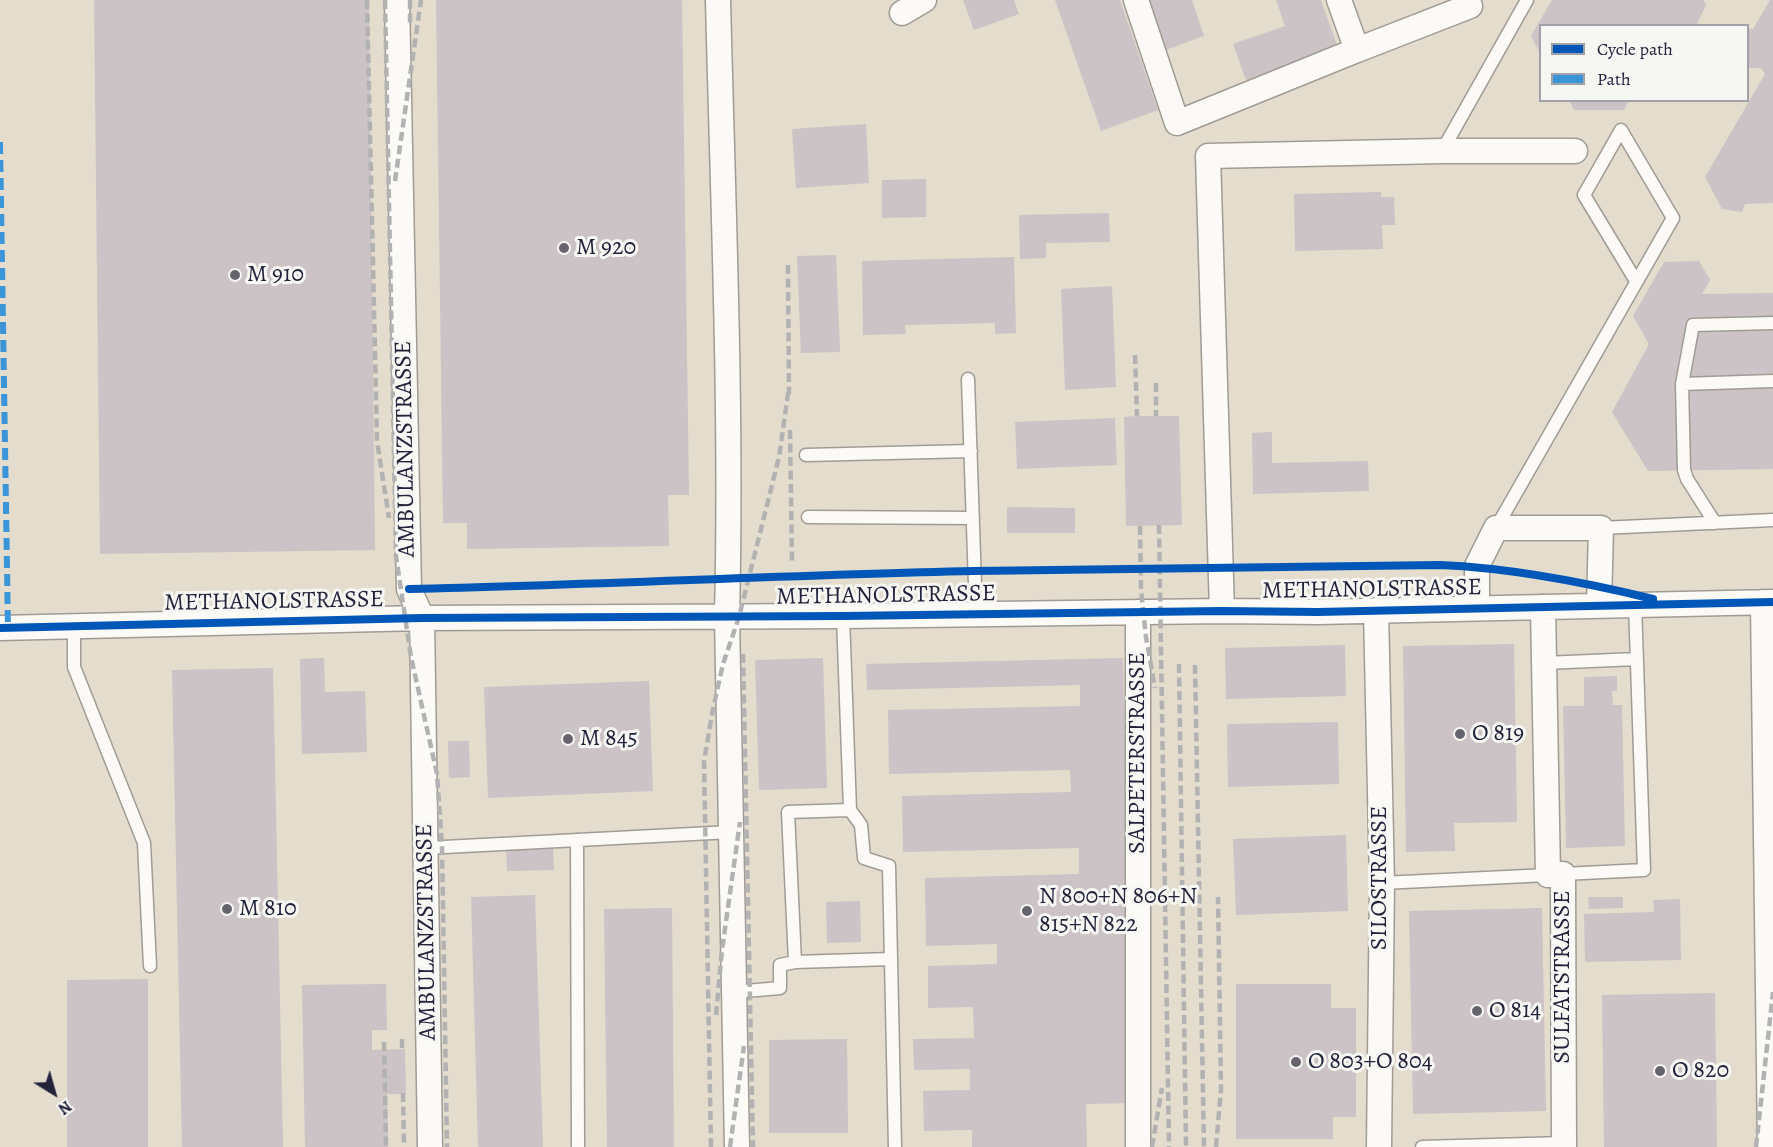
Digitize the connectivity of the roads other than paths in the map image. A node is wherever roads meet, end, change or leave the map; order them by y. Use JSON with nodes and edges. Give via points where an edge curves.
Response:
{"nodes":[{"id":1,"x":397,"y":0,"type":"edge"},
{"id":2,"x":718,"y":0,"type":"edge"},
{"id":3,"x":924,"y":0,"type":"edge"},
{"id":4,"x":1136,"y":0,"type":"edge"},
{"id":5,"x":1339,"y":0,"type":"edge"},
{"id":6,"x":1527,"y":0,"type":"edge"},
{"id":7,"x":1470,"y":6,"type":"dead end"},
{"id":8,"x":902,"y":13,"type":"dead end"},
{"id":9,"x":1357,"y":50,"type":"junction"},
{"id":10,"x":1442,"y":151,"type":"junction"},
{"id":11,"x":1575,"y":151,"type":"dead end"},
{"id":12,"x":1636,"y":281,"type":"junction"},
{"id":13,"x":1773,"y":323,"type":"edge"},
{"id":14,"x":968,"y":379,"type":"dead end"},
{"id":15,"x":1773,"y":381,"type":"edge"},
{"id":16,"x":1682,"y":384,"type":"junction"},
{"id":17,"x":971,"y":451,"type":"junction"},
{"id":18,"x":806,"y":455,"type":"dead end"},
{"id":19,"x":808,"y":517,"type":"dead end"},
{"id":20,"x":973,"y":518,"type":"junction"},
{"id":21,"x":1773,"y":520,"type":"edge"},
{"id":22,"x":1715,"y":523,"type":"junction"},
{"id":23,"x":1496,"y":528,"type":"junction"},
{"id":24,"x":1601,"y":528,"type":"junction"},
{"id":25,"x":1768,"y":602,"type":"edge"},
{"id":26,"x":1635,"y":604,"type":"junction"},
{"id":27,"x":1599,"y":606,"type":"junction"},
{"id":28,"x":1477,"y":607,"type":"junction"},
{"id":29,"x":1543,"y":607,"type":"junction"},
{"id":30,"x":1376,"y":610,"type":"junction"},
{"id":31,"x":1221,"y":611,"type":"junction"},
{"id":32,"x":1138,"y":612,"type":"junction"},
{"id":33,"x":976,"y":614,"type":"junction"},
{"id":34,"x":843,"y":616,"type":"junction"},
{"id":35,"x":727,"y":617,"type":"junction"},
{"id":36,"x":422,"y":618,"type":"junction"},
{"id":37,"x":74,"y":626,"type":"junction"},
{"id":38,"x":0,"y":628,"type":"edge"},
{"id":39,"x":1637,"y":659,"type":"junction"},
{"id":40,"x":1544,"y":663,"type":"junction"},
{"id":41,"x":850,"y":810,"type":"junction"},
{"id":42,"x":1769,"y":821,"type":"edge"},
{"id":43,"x":731,"y":832,"type":"junction"},
{"id":44,"x":577,"y":840,"type":"junction"},
{"id":45,"x":425,"y":848,"type":"junction"},
{"id":46,"x":1556,"y":874,"type":"junction"},
{"id":47,"x":1382,"y":883,"type":"junction"},
{"id":48,"x":891,"y":959,"type":"junction"},
{"id":49,"x":795,"y":962,"type":"junction"},
{"id":50,"x":150,"y":966,"type":"dead end"},
{"id":51,"x":734,"y":992,"type":"junction"},
{"id":52,"x":1771,"y":1035,"type":"edge"},
{"id":53,"x":1564,"y":1145,"type":"edge"},
{"id":54,"x":430,"y":1147,"type":"edge"},
{"id":55,"x":578,"y":1147,"type":"edge"},
{"id":56,"x":737,"y":1147,"type":"edge"},
{"id":57,"x":895,"y":1147,"type":"edge"},
{"id":58,"x":1138,"y":1147,"type":"edge"},
{"id":59,"x":1379,"y":1147,"type":"edge"},
{"id":60,"x":1422,"y":1147,"type":"edge"},
{"id":61,"x":1770,"y":1147,"type":"edge"}],
"edges":[{"from":1,"to":36,"type":"street","name":"AMBULANZSTRASSE","via":[[409,589]]},
{"from":2,"to":35,"type":"street","via":[[727,400]]},
{"from":3,"to":8,"type":"street"},
{"from":4,"to":9,"type":"street","via":[[1177,123]]},
{"from":5,"to":9,"type":"street"},
{"from":6,"to":10,"type":"lane"},
{"from":7,"to":9,"type":"street"},
{"from":10,"to":11,"type":"street"},
{"from":10,"to":31,"type":"street","via":[[1208,156]]},
{"from":12,"to":12,"type":"lane","via":[[1673,218],[1621,130],[1584,195]]},
{"from":12,"to":23,"type":"lane"},
{"from":13,"to":16,"type":"lane","via":[[1693,325]]},
{"from":14,"to":17,"type":"lane"},
{"from":15,"to":16,"type":"lane"},
{"from":16,"to":22,"type":"lane","via":[[1684,470]]},
{"from":17,"to":18,"type":"lane"},
{"from":17,"to":20,"type":"lane"},
{"from":19,"to":20,"type":"lane"},
{"from":20,"to":33,"type":"lane"},
{"from":21,"to":22,"type":"lane"},
{"from":22,"to":24,"type":"lane"},
{"from":23,"to":24,"type":"street"},
{"from":23,"to":28,"type":"street","via":[[1477,567]]},
{"from":24,"to":27,"type":"street"},
{"from":25,"to":26,"type":"street","name":"METHANOLSTRASSE"},
{"from":25,"to":42,"type":"street"},
{"from":26,"to":27,"type":"street","name":"METHANOLSTRASSE"},
{"from":26,"to":39,"type":"lane"},
{"from":27,"to":29,"type":"street","name":"METHANOLSTRASSE"},
{"from":28,"to":29,"type":"street","name":"METHANOLSTRASSE"},
{"from":28,"to":30,"type":"street","name":"METHANOLSTRASSE"},
{"from":29,"to":40,"type":"street","name":"SULFATSTRASSE"},
{"from":30,"to":31,"type":"street","name":"METHANOLSTRASSE"},
{"from":30,"to":47,"type":"street","name":"SILOSTRASSE"},
{"from":31,"to":32,"type":"street","name":"METHANOLSTRASSE"},
{"from":32,"to":33,"type":"street","name":"METHANOLSTRASSE"},
{"from":32,"to":58,"type":"street","name":"SALPETERSTRASSE"},
{"from":33,"to":34,"type":"street","name":"METHANOLSTRASSE"},
{"from":34,"to":35,"type":"street","name":"METHANOLSTRASSE"},
{"from":34,"to":41,"type":"lane"},
{"from":35,"to":36,"type":"street","name":"METHANOLSTRASSE"},
{"from":35,"to":43,"type":"street"},
{"from":36,"to":37,"type":"street","name":"METHANOLSTRASSE"},
{"from":36,"to":45,"type":"street","name":"AMBULANZSTRASSE"},
{"from":37,"to":38,"type":"street","name":"METHANOLSTRASSE"},
{"from":37,"to":50,"type":"lane","via":[[74,667],[144,843]]},
{"from":39,"to":40,"type":"lane"},
{"from":39,"to":46,"type":"lane","via":[[1644,870]]},
{"from":40,"to":46,"type":"street","name":"SULFATSTRASSE"},
{"from":41,"to":48,"type":"lane","via":[[861,825],[864,858],[889,866]]},
{"from":41,"to":49,"type":"lane","via":[[788,812]]},
{"from":42,"to":52,"type":"street"},
{"from":43,"to":44,"type":"lane"},
{"from":43,"to":51,"type":"street"},
{"from":44,"to":45,"type":"lane"},
{"from":44,"to":55,"type":"lane"},
{"from":45,"to":54,"type":"street","name":"AMBULANZSTRASSE"},
{"from":46,"to":47,"type":"lane"},
{"from":46,"to":53,"type":"street","name":"SULFATSTRASSE"},
{"from":47,"to":59,"type":"street","name":"SILOSTRASSE"},
{"from":48,"to":49,"type":"lane"},
{"from":48,"to":57,"type":"lane"},
{"from":49,"to":51,"type":"lane","via":[[780,965],[780,988]]},
{"from":51,"to":56,"type":"street"},
{"from":52,"to":61,"type":"street"},
{"from":53,"to":60,"type":"lane"}]}
